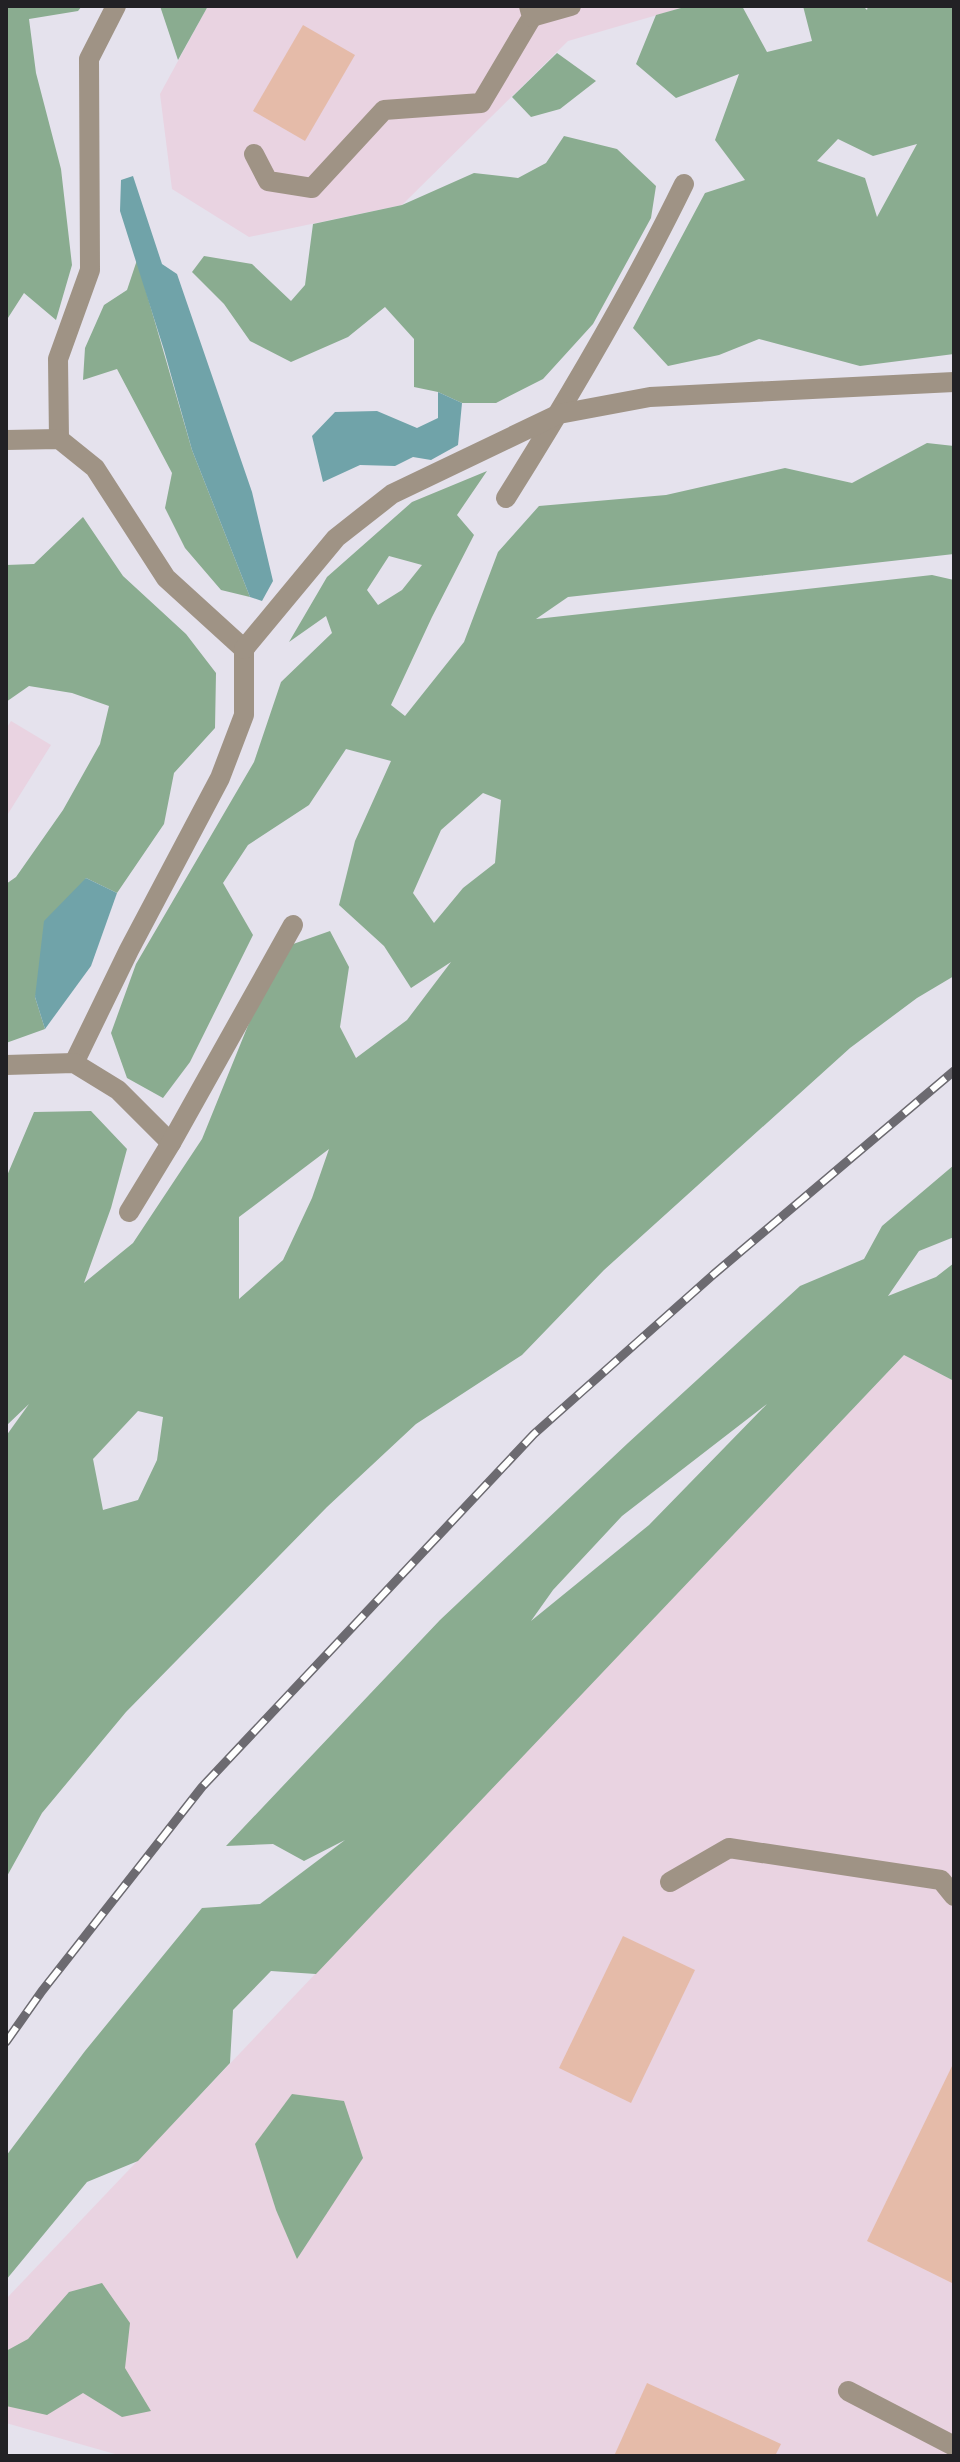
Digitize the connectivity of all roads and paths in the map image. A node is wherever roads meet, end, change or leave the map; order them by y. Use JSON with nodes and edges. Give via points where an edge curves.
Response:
{"nodes":[{"id":1,"x":116,"y":6,"type":"edge"},
{"id":2,"x":571,"y":6,"type":"edge"},
{"id":3,"x":531,"y":12,"type":"edge"},
{"id":4,"x":254,"y":154,"type":"dead end"},
{"id":5,"x":684,"y":184,"type":"dead end"},
{"id":6,"x":954,"y":382,"type":"edge"},
{"id":7,"x":559,"y":414,"type":"junction"},
{"id":8,"x":59,"y":439,"type":"junction"},
{"id":9,"x":6,"y":440,"type":"edge"},
{"id":10,"x":506,"y":498,"type":"dead end"},
{"id":11,"x":244,"y":649,"type":"junction"},
{"id":12,"x":293,"y":925,"type":"dead end"},
{"id":13,"x":74,"y":1063,"type":"junction"},
{"id":14,"x":6,"y":1065,"type":"edge"},
{"id":15,"x":171,"y":1143,"type":"junction"},
{"id":16,"x":129,"y":1212,"type":"dead end"},
{"id":17,"x":670,"y":1882,"type":"dead end"},
{"id":18,"x":954,"y":1896,"type":"edge"},
{"id":19,"x":848,"y":2391,"type":"dead end"},
{"id":20,"x":954,"y":2446,"type":"edge"}],
"edges":[{"from":1,"to":8,"type":"street","via":[[89,59],[90,270],[58,359]]},
{"from":2,"to":3,"type":"street"},
{"from":3,"to":4,"type":"street","via":[[481,103],[384,110],[312,188],[268,181]]},
{"from":5,"to":7,"type":"street","via":[[639,277]]},
{"from":6,"to":7,"type":"street","via":[[650,397]]},
{"from":7,"to":10,"type":"street"},
{"from":7,"to":11,"type":"street","via":[[392,494],[336,538]]},
{"from":8,"to":9,"type":"street"},
{"from":8,"to":11,"type":"street","via":[[95,468],[166,578]]},
{"from":11,"to":13,"type":"street","via":[[244,715],[220,778]]},
{"from":12,"to":15,"type":"street"},
{"from":13,"to":14,"type":"street"},
{"from":13,"to":15,"type":"street","via":[[118,1090]]},
{"from":15,"to":16,"type":"street"},
{"from":17,"to":18,"type":"street","via":[[729,1848],[941,1880]]},
{"from":19,"to":20,"type":"street"}]}
